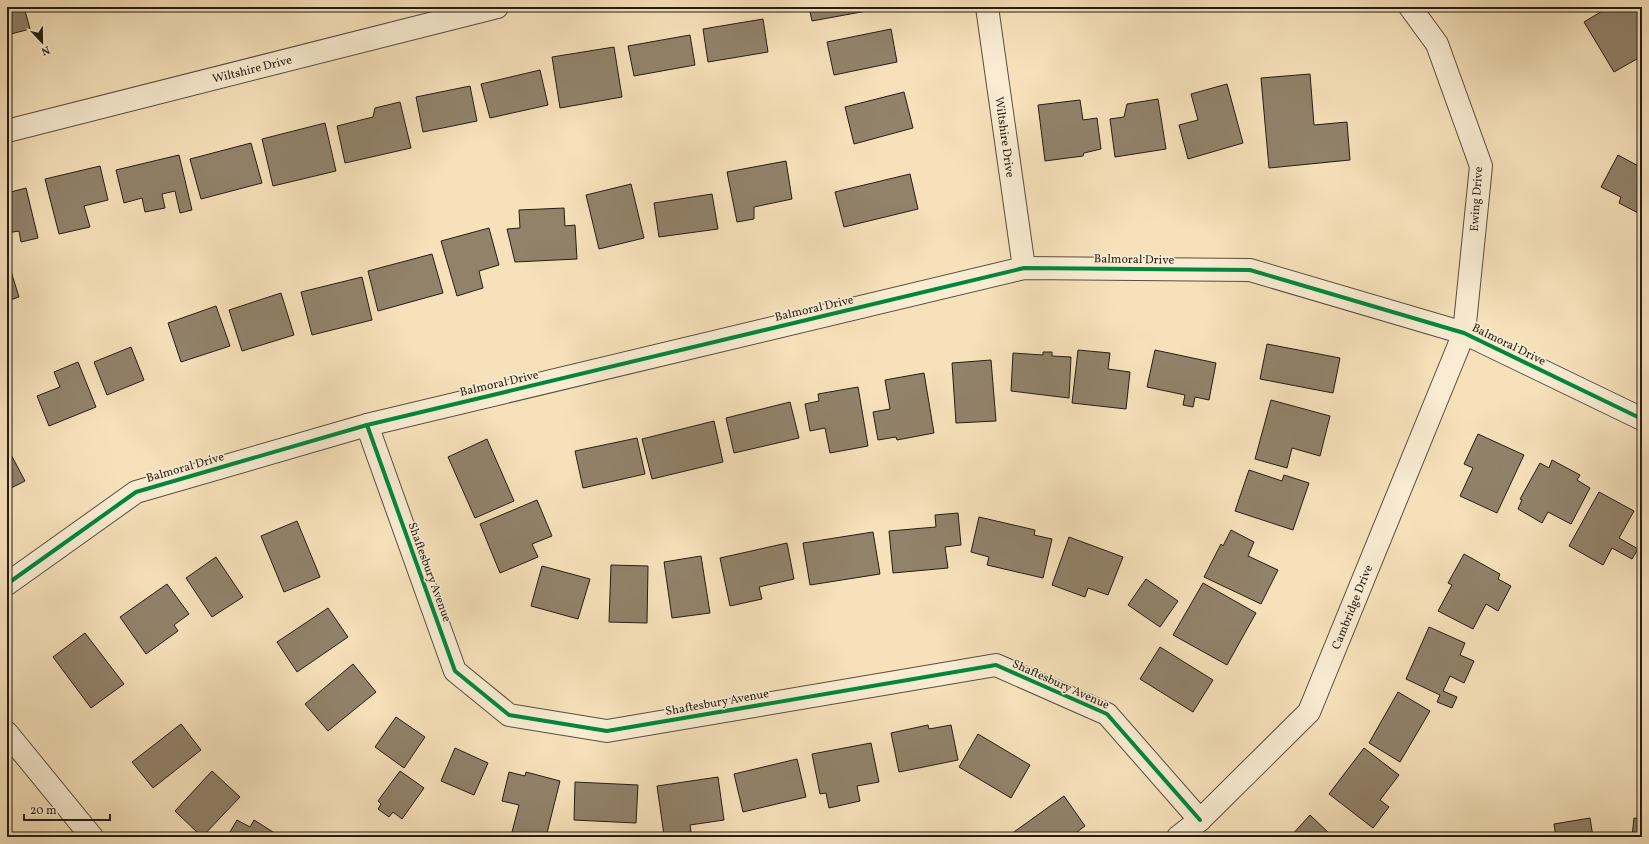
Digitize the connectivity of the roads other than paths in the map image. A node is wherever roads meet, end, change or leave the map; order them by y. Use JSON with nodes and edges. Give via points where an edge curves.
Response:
{"nodes":[{"id":1,"x":497,"y":7,"type":"edge"},
{"id":2,"x":987,"y":7,"type":"edge"},
{"id":3,"x":1410,"y":7,"type":"edge"},
{"id":4,"x":7,"y":131,"type":"edge"},
{"id":5,"x":1024,"y":268,"type":"junction"},
{"id":6,"x":1464,"y":334,"type":"junction"},
{"id":7,"x":1642,"y":419,"type":"edge"},
{"id":8,"x":367,"y":425,"type":"junction"},
{"id":9,"x":7,"y":584,"type":"edge"},
{"id":10,"x":7,"y":733,"type":"edge"},
{"id":11,"x":1200,"y":820,"type":"junction"},
{"id":12,"x":92,"y":837,"type":"edge"},
{"id":13,"x":1178,"y":837,"type":"edge"}],
"edges":[{"from":1,"to":4,"type":"street","name":"Wiltshire Drive"},
{"from":2,"to":5,"type":"street","name":"Wiltshire Drive"},
{"from":3,"to":6,"type":"street","name":"Ewing Drive","via":[[1438,44],[1481,166]]},
{"from":5,"to":6,"type":"street","name":"Balmoral Drive","via":[[1250,270]]},
{"from":5,"to":8,"type":"street","name":"Balmoral Drive"},
{"from":6,"to":7,"type":"street","name":"Balmoral Drive"},
{"from":6,"to":11,"type":"street","name":"Cambridge Drive","via":[[1309,712]]},
{"from":8,"to":9,"type":"street","name":"Balmoral Drive","via":[[136,492]]},
{"from":8,"to":11,"type":"street","name":"Shaftesbury Avenue","via":[[455,672],[509,715],[607,731],[996,665],[1107,714]]},
{"from":10,"to":12,"type":"street"},
{"from":11,"to":13,"type":"street","name":"Cambridge Drive"}]}
